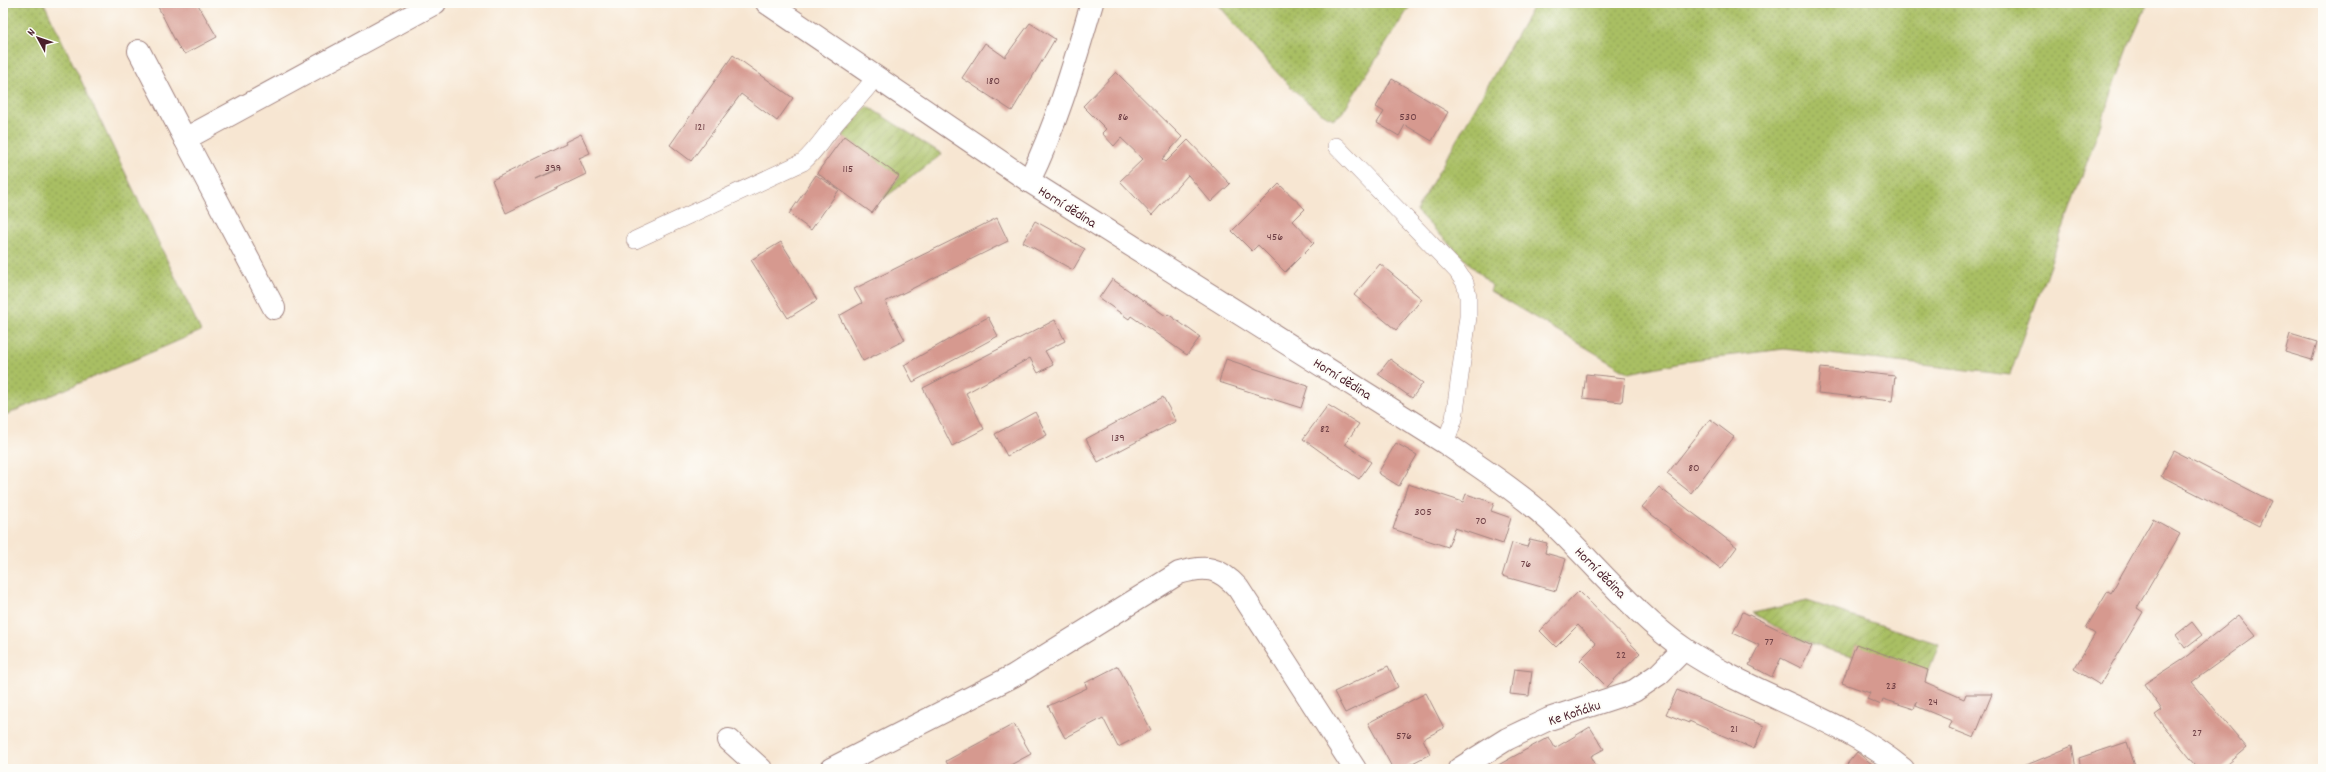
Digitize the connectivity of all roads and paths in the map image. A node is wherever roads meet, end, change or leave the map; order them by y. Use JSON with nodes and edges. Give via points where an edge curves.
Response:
{"nodes":[{"id":1,"x":435,"y":3,"type":"edge"},
{"id":2,"x":767,"y":3,"type":"edge"},
{"id":3,"x":1092,"y":3,"type":"edge"},
{"id":4,"x":139,"y":51,"type":"dead end"},
{"id":5,"x":875,"y":77,"type":"junction"},
{"id":6,"x":185,"y":139,"type":"junction"},
{"id":7,"x":1336,"y":146,"type":"dead end"},
{"id":8,"x":1029,"y":181,"type":"junction"},
{"id":9,"x":635,"y":240,"type":"dead end"},
{"id":10,"x":274,"y":308,"type":"dead end"},
{"id":11,"x":1445,"y":443,"type":"junction"},
{"id":12,"x":1684,"y":649,"type":"junction"},
{"id":13,"x":729,"y":740,"type":"dead end"},
{"id":14,"x":761,"y":769,"type":"edge"},
{"id":15,"x":831,"y":769,"type":"edge"},
{"id":16,"x":1355,"y":769,"type":"edge"},
{"id":17,"x":1459,"y":769,"type":"edge"},
{"id":18,"x":1903,"y":769,"type":"edge"}],
"edges":[{"from":1,"to":6,"type":"street"},
{"from":2,"to":5,"type":"street","name":"Horní dědina"},
{"from":3,"to":8,"type":"street","via":[[1060,109]]},
{"from":4,"to":6,"type":"street"},
{"from":5,"to":8,"type":"street","name":"Horní dědina"},
{"from":5,"to":9,"type":"lane","via":[[812,154],[802,162]]},
{"from":6,"to":10,"type":"street"},
{"from":7,"to":11,"type":"lane","via":[[1457,271],[1465,283],[1468,317],[1454,419]]},
{"from":8,"to":11,"type":"street","name":"Horní dědina"},
{"from":11,"to":12,"type":"street","name":"Horní dědina","via":[[1496,478],[1551,522],[1642,612]]},
{"from":12,"to":17,"type":"street","name":"Ke Koňáku","via":[[1659,674],[1634,691],[1549,719],[1507,739]]},
{"from":12,"to":18,"type":"street","name":"Horní dědina","via":[[1758,690],[1845,730]]},
{"from":13,"to":14,"type":"street"},
{"from":15,"to":16,"type":"street","via":[[1013,676],[1179,573],[1202,568],[1230,578],[1238,588]]}]}
